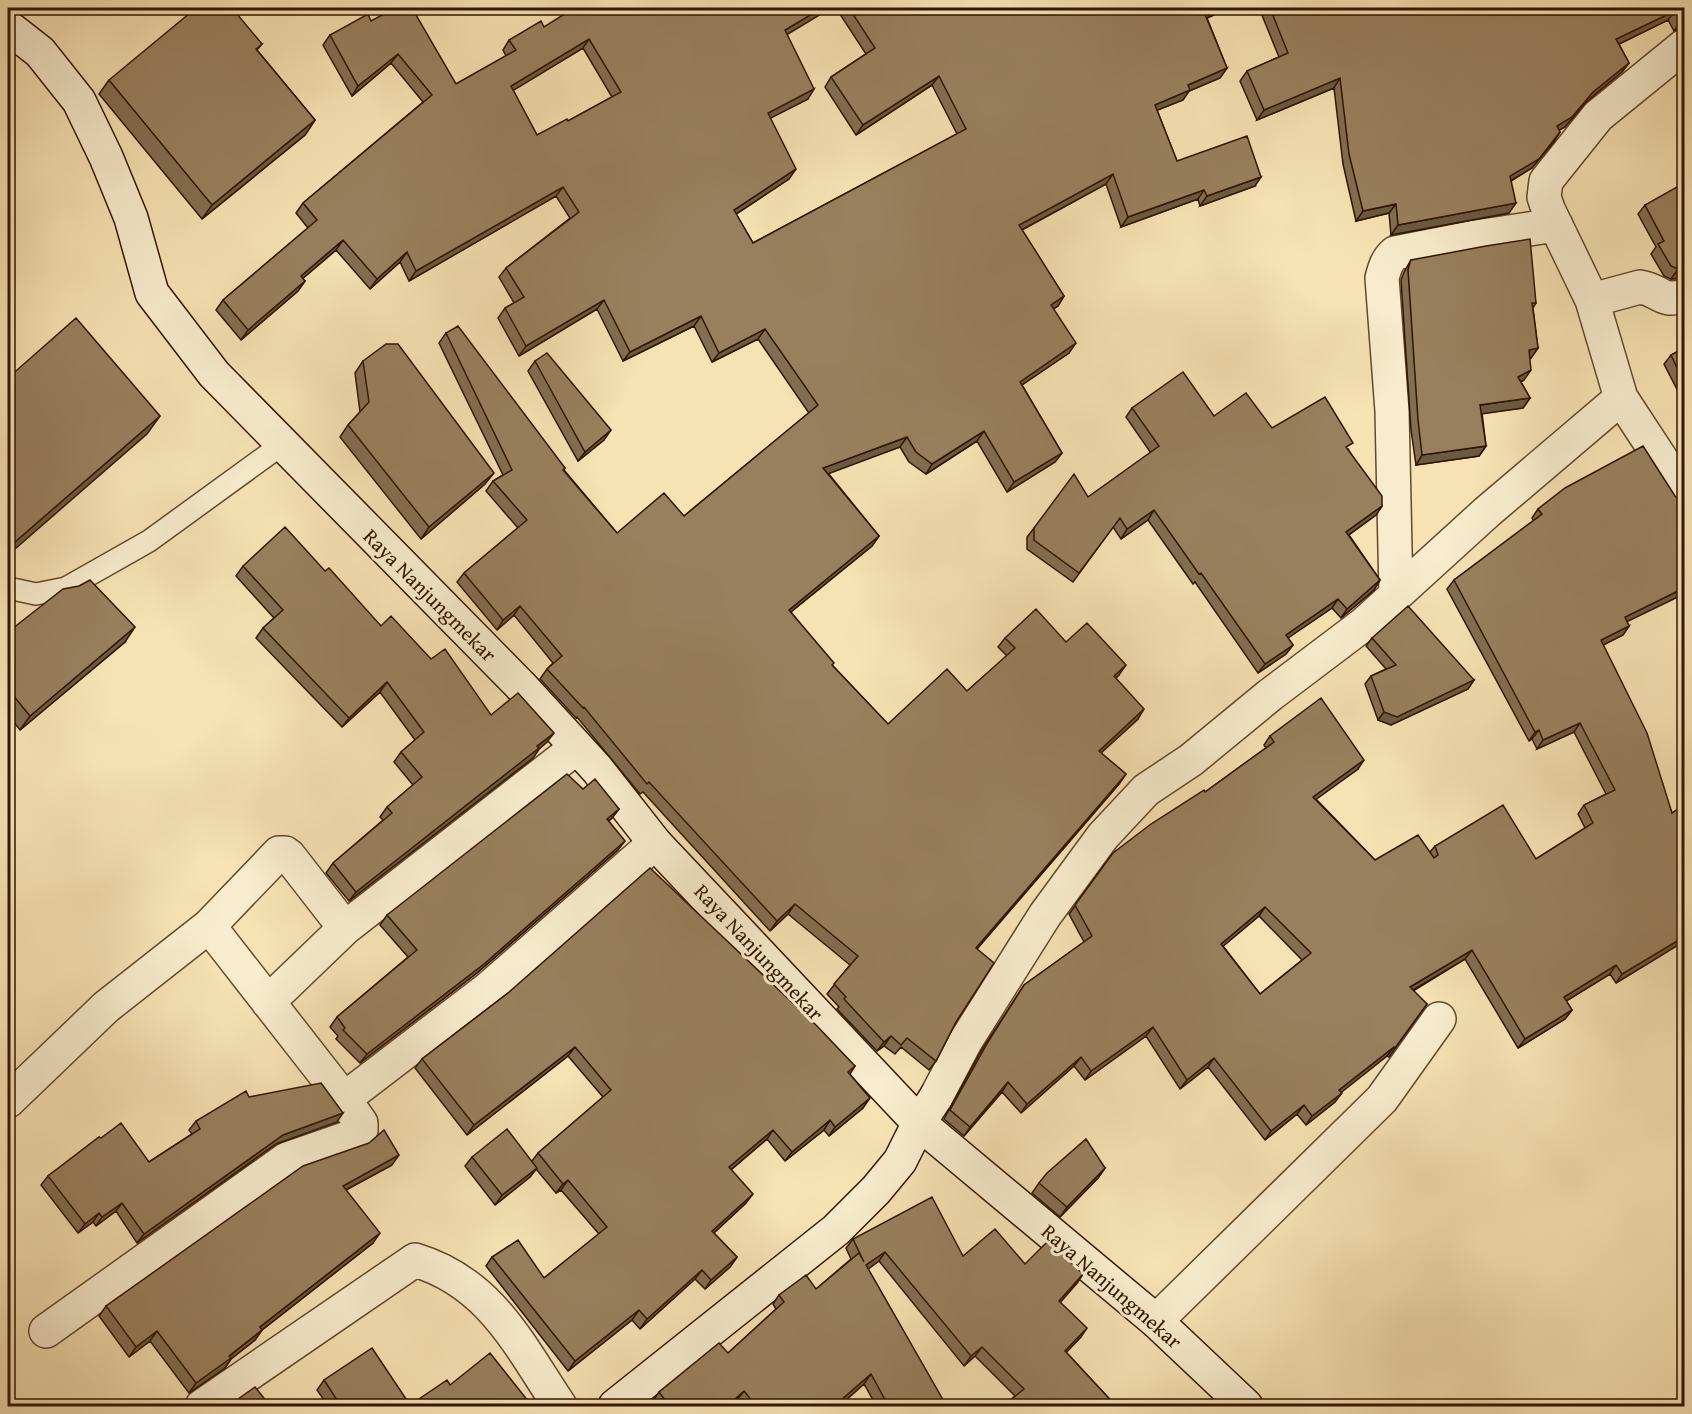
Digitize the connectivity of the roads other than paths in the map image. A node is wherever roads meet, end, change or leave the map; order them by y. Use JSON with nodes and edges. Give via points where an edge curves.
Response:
{"nodes":[{"id":1,"x":8,"y":27,"type":"edge"},
{"id":2,"x":1684,"y":46,"type":"edge"},
{"id":3,"x":1556,"y":225,"type":"junction"},
{"id":4,"x":1684,"y":296,"type":"edge"},
{"id":5,"x":1592,"y":300,"type":"junction"},
{"id":6,"x":1621,"y":398,"type":"junction"},
{"id":7,"x":284,"y":443,"type":"junction"},
{"id":8,"x":1684,"y":494,"type":"edge"},
{"id":9,"x":8,"y":588,"type":"edge"},
{"id":10,"x":1396,"y":595,"type":"junction"},
{"id":11,"x":576,"y":748,"type":"junction"},
{"id":12,"x":656,"y":843,"type":"junction"},
{"id":13,"x":209,"y":926,"type":"junction"},
{"id":14,"x":345,"y":928,"type":"junction"},
{"id":15,"x":268,"y":1002,"type":"junction"},
{"id":16,"x":1439,"y":1019,"type":"dead end"},
{"id":17,"x":344,"y":1099,"type":"junction"},
{"id":18,"x":8,"y":1101,"type":"edge"},
{"id":19,"x":927,"y":1110,"type":"junction"},
{"id":20,"x":1156,"y":1321,"type":"junction"},
{"id":21,"x":46,"y":1331,"type":"dead end"},
{"id":22,"x":202,"y":1407,"type":"edge"},
{"id":23,"x":560,"y":1407,"type":"edge"},
{"id":24,"x":615,"y":1407,"type":"edge"},
{"id":25,"x":1246,"y":1407,"type":"edge"}],
"edges":[{"from":1,"to":7,"type":"street","name":"Raya Nanjungmekar","via":[[40,52],[79,101],[131,218],[152,293],[214,374]]},
{"from":2,"to":3,"type":"street","via":[[1598,116],[1545,182],[1544,196]]},
{"from":3,"to":5,"type":"street"},
{"from":3,"to":10,"type":"street","via":[[1395,253],[1385,266],[1382,278],[1392,411]]},
{"from":4,"to":5,"type":"street","via":[[1665,298],[1640,287]]},
{"from":5,"to":6,"type":"street"},
{"from":6,"to":8,"type":"street"},
{"from":6,"to":10,"type":"street"},
{"from":7,"to":9,"type":"lane","via":[[149,541],[66,588],[36,594]]},
{"from":7,"to":11,"type":"street","name":"Raya Nanjungmekar","via":[[520,685]]},
{"from":10,"to":19,"type":"street","via":[[1191,760],[1146,790],[1103,836],[1045,915],[964,1042]]},
{"from":11,"to":12,"type":"street","name":"Raya Nanjungmekar"},
{"from":11,"to":14,"type":"street"},
{"from":12,"to":17,"type":"street","via":[[489,988]]},
{"from":12,"to":19,"type":"street","name":"Raya Nanjungmekar"},
{"from":13,"to":14,"type":"street","via":[[279,854],[285,853]]},
{"from":13,"to":15,"type":"street"},
{"from":13,"to":18,"type":"street","via":[[106,1007]]},
{"from":14,"to":15,"type":"street"},
{"from":15,"to":17,"type":"street"},
{"from":16,"to":20,"type":"street","via":[[1382,1100]]},
{"from":17,"to":21,"type":"street","via":[[361,1123],[360,1132],[288,1159]]},
{"from":19,"to":20,"type":"street","name":"Raya Nanjungmekar"},
{"from":19,"to":24,"type":"street","via":[[900,1161],[836,1230]]},
{"from":20,"to":25,"type":"street","name":"Raya Nanjungmekar"},
{"from":22,"to":23,"type":"street","via":[[415,1260],[452,1276],[497,1312]]}]}
